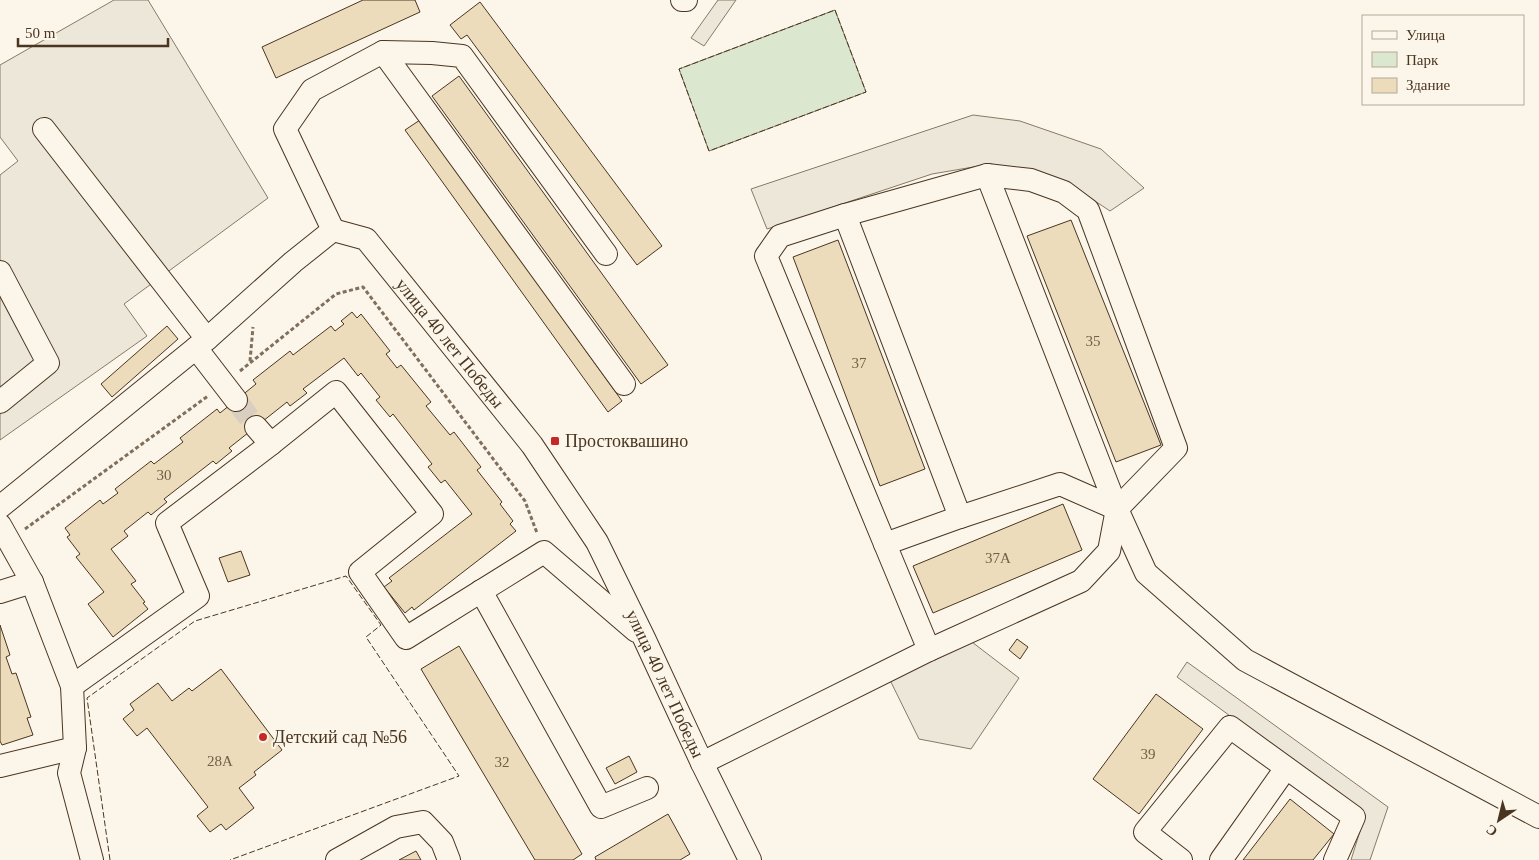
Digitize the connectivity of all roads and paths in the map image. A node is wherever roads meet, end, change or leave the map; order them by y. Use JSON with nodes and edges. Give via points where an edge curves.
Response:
{"nodes":[{"id":1,"x":682,"y":0,"type":"edge"},
{"id":2,"x":686,"y":0,"type":"edge"},
{"id":3,"x":383,"y":52,"type":"junction"},
{"id":4,"x":44,"y":129,"type":"dead end"},
{"id":5,"x":987,"y":175,"type":"junction"},
{"id":6,"x":845,"y":215,"type":"junction"},
{"id":7,"x":333,"y":230,"type":"junction"},
{"id":8,"x":606,"y":254,"type":"dead end"},
{"id":9,"x":0,"y":272,"type":"edge"},
{"id":10,"x":254,"y":325,"type":"dead end"},
{"id":11,"x":202,"y":343,"type":"junction"},
{"id":12,"x":250,"y":361,"type":"dead end"},
{"id":13,"x":624,"y":384,"type":"dead end"},
{"id":14,"x":236,"y":400,"type":"tunnel mouth"},
{"id":15,"x":0,"y":402,"type":"edge"},
{"id":16,"x":256,"y":427,"type":"tunnel mouth"},
{"id":17,"x":271,"y":444,"type":"junction"},
{"id":18,"x":0,"y":507,"type":"edge"},
{"id":19,"x":1117,"y":509,"type":"junction"},
{"id":20,"x":960,"y":517,"type":"junction"},
{"id":21,"x":0,"y":525,"type":"edge"},
{"id":22,"x":886,"y":544,"type":"junction"},
{"id":23,"x":32,"y":582,"type":"junction"},
{"id":24,"x":481,"y":591,"type":"junction"},
{"id":25,"x":0,"y":592,"type":"edge"},
{"id":26,"x":644,"y":638,"type":"junction"},
{"id":27,"x":929,"y":650,"type":"junction"},
{"id":28,"x":72,"y":686,"type":"junction"},
{"id":29,"x":75,"y":748,"type":"junction"},
{"id":30,"x":702,"y":763,"type":"junction"},
{"id":31,"x":0,"y":766,"type":"edge"},
{"id":32,"x":1286,"y":768,"type":"junction"},
{"id":33,"x":647,"y":788,"type":"dead end"},
{"id":34,"x":1539,"y":817,"type":"edge"},
{"id":35,"x":92,"y":860,"type":"edge"},
{"id":36,"x":337,"y":860,"type":"edge"},
{"id":37,"x":449,"y":860,"type":"edge"},
{"id":38,"x":750,"y":860,"type":"edge"},
{"id":39,"x":1181,"y":860,"type":"edge"},
{"id":40,"x":1221,"y":860,"type":"edge"},
{"id":41,"x":1336,"y":860,"type":"edge"}],
"edges":[{"from":1,"to":2,"type":"street"},
{"from":3,"to":7,"type":"street","via":[[312,90],[286,129]]},
{"from":3,"to":8,"type":"street","via":[[462,56]]},
{"from":3,"to":13,"type":"street"},
{"from":4,"to":11,"type":"street"},
{"from":5,"to":6,"type":"street"},
{"from":5,"to":19,"type":"street"},
{"from":5,"to":19,"type":"street","via":[[1032,180],[1064,192],[1088,210],[1176,448]]},
{"from":6,"to":20,"type":"street"},
{"from":6,"to":22,"type":"street","via":[[780,236],[766,256]]},
{"from":7,"to":11,"type":"street"},
{"from":7,"to":26,"type":"street","name":"улица 40 лет Победы","via":[[366,239],[532,445],[597,542]]},
{"from":9,"to":15,"type":"street","via":[[48,363]]},
{"from":10,"to":12,"type":"path"},
{"from":11,"to":14,"type":"street"},
{"from":11,"to":18,"type":"street"},
{"from":16,"to":17,"type":"street"},
{"from":17,"to":24,"type":"street","via":[[336,392],[432,514],[360,572],[406,638]]},
{"from":17,"to":28,"type":"street","via":[[167,523],[198,596]]},
{"from":19,"to":20,"type":"street","via":[[1060,484]]},
{"from":19,"to":27,"type":"street","via":[[1109,551],[1080,581]]},
{"from":19,"to":34,"type":"street","via":[[1146,573],[1245,660]]},
{"from":20,"to":22,"type":"street"},
{"from":21,"to":23,"type":"street"},
{"from":22,"to":27,"type":"street"},
{"from":23,"to":25,"type":"street"},
{"from":23,"to":28,"type":"street"},
{"from":24,"to":26,"type":"street","via":[[544,552]]},
{"from":24,"to":33,"type":"street","via":[[601,807]]},
{"from":26,"to":30,"type":"street","name":"улица 40 лет Победы"},
{"from":27,"to":30,"type":"street"},
{"from":28,"to":29,"type":"street"},
{"from":29,"to":31,"type":"street"},
{"from":29,"to":35,"type":"street","via":[[69,773]]},
{"from":30,"to":38,"type":"street","name":"улица 40 лет Победы"},
{"from":32,"to":39,"type":"street","via":[[1230,727],[1145,832]]},
{"from":32,"to":40,"type":"street"},
{"from":32,"to":41,"type":"street","via":[[1354,817]]},
{"from":36,"to":37,"type":"street","via":[[396,827],[423,822],[442,842]]}]}
